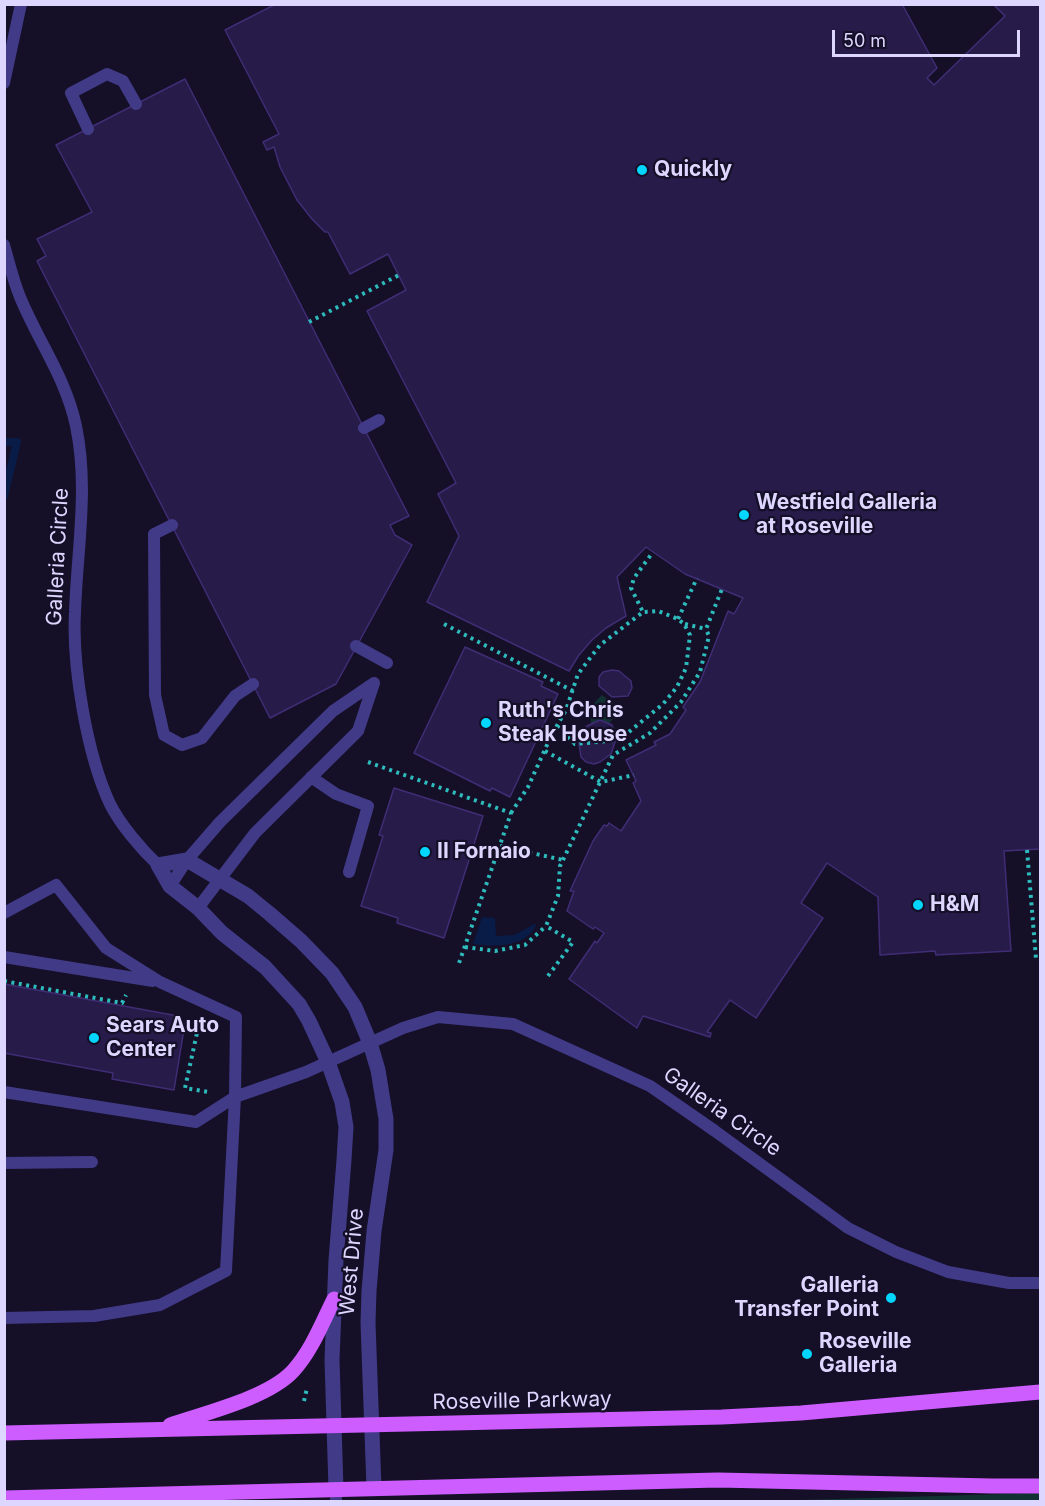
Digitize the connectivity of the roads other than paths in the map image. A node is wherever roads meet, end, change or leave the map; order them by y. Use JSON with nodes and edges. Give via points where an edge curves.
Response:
{"nodes":[{"id":1,"x":21,"y":4,"type":"edge"},
{"id":2,"x":4,"y":82,"type":"edge"},
{"id":3,"x":136,"y":104,"type":"dead end"},
{"id":4,"x":88,"y":129,"type":"dead end"},
{"id":5,"x":4,"y":245,"type":"edge"},
{"id":6,"x":379,"y":420,"type":"dead end"},
{"id":7,"x":364,"y":428,"type":"dead end"},
{"id":8,"x":172,"y":525,"type":"dead end"},
{"id":9,"x":356,"y":646,"type":"dead end"},
{"id":10,"x":387,"y":663,"type":"dead end"},
{"id":11,"x":253,"y":684,"type":"dead end"},
{"id":12,"x":311,"y":777,"type":"junction"},
{"id":13,"x":187,"y":860,"type":"junction"},
{"id":14,"x":158,"y":865,"type":"junction"},
{"id":15,"x":349,"y":872,"type":"dead end"},
{"id":16,"x":218,"y":880,"type":"junction"},
{"id":17,"x":170,"y":886,"type":"junction"},
{"id":18,"x":198,"y":908,"type":"junction"},
{"id":19,"x":4,"y":913,"type":"edge"},
{"id":20,"x":4,"y":957,"type":"edge"},
{"id":21,"x":160,"y":982,"type":"junction"},
{"id":22,"x":370,"y":1043,"type":"junction"},
{"id":23,"x":328,"y":1062,"type":"junction"},
{"id":24,"x":4,"y":1092,"type":"edge"},
{"id":25,"x":236,"y":1097,"type":"junction"},
{"id":26,"x":92,"y":1162,"type":"dead end"},
{"id":27,"x":4,"y":1163,"type":"edge"},
{"id":28,"x":1041,"y":1283,"type":"edge"},
{"id":29,"x":334,"y":1299,"type":"junction"},
{"id":30,"x":4,"y":1318,"type":"edge"},
{"id":31,"x":1041,"y":1392,"type":"edge"},
{"id":32,"x":373,"y":1425,"type":"junction"},
{"id":33,"x":334,"y":1426,"type":"junction"},
{"id":34,"x":159,"y":1429,"type":"junction"},
{"id":35,"x":4,"y":1433,"type":"edge"},
{"id":36,"x":1041,"y":1486,"type":"edge"},
{"id":37,"x":336,"y":1495,"type":"edge"},
{"id":38,"x":374,"y":1495,"type":"edge"},
{"id":39,"x":4,"y":1498,"type":"edge"}],
"edges":[{"from":1,"to":2,"type":"lane"},
{"from":3,"to":4,"type":"lane","via":[[123,81],[107,74],[71,93]]},
{"from":5,"to":14,"type":"lane","name":"Galleria Circle","via":[[20,296],[68,397],[79,444],[83,496],[74,614],[75,661],[94,760],[111,805],[143,852]]},
{"from":6,"to":7,"type":"lane"},
{"from":8,"to":11,"type":"lane","via":[[154,534],[155,695],[164,735],[182,745],[202,738],[235,696]]},
{"from":9,"to":10,"type":"lane"},
{"from":12,"to":13,"type":"lane","via":[[358,731],[374,683],[333,711],[220,822]]},
{"from":12,"to":15,"type":"lane","via":[[336,794],[368,806]]},
{"from":12,"to":16,"type":"lane","via":[[255,833]]},
{"from":13,"to":14,"type":"street"},
{"from":13,"to":16,"type":"street"},
{"from":13,"to":17,"type":"lane"},
{"from":14,"to":17,"type":"street","name":"Galleria Circle"},
{"from":16,"to":18,"type":"lane"},
{"from":16,"to":22,"type":"street","via":[[248,896],[332,973],[355,1007]]},
{"from":17,"to":18,"type":"street","name":"Galleria Circle"},
{"from":18,"to":23,"type":"street","name":"Galleria Circle","via":[[265,967],[299,1004]]},
{"from":19,"to":21,"type":"lane","via":[[56,885],[106,948]]},
{"from":20,"to":21,"type":"lane"},
{"from":21,"to":25,"type":"lane","via":[[236,1017]]},
{"from":22,"to":23,"type":"lane","name":"Galleria Circle"},
{"from":22,"to":28,"type":"lane","name":"Galleria Circle","via":[[438,1017],[513,1024],[650,1086],[867,1238],[948,1272],[1009,1283]]},
{"from":22,"to":32,"type":"street","name":"West Drive","via":[[386,1119],[386,1150],[369,1292]]},
{"from":23,"to":25,"type":"lane"},
{"from":23,"to":29,"type":"street","name":"West Drive","via":[[346,1127]]},
{"from":24,"to":25,"type":"lane","via":[[196,1122]]},
{"from":25,"to":30,"type":"lane","via":[[226,1270],[160,1305],[94,1316]]},
{"from":26,"to":27,"type":"lane"},
{"from":29,"to":33,"type":"street","name":"West Drive"},
{"from":29,"to":34,"type":"main road","via":[[311,1346],[292,1372],[275,1385]]},
{"from":31,"to":32,"type":"main road","name":"Roseville Parkway","via":[[767,1415]]},
{"from":32,"to":33,"type":"main road","name":"Roseville Parkway"},
{"from":32,"to":38,"type":"street","name":"West Drive"},
{"from":33,"to":34,"type":"main road","name":"Roseville Parkway"},
{"from":33,"to":37,"type":"street","name":"West Drive"},
{"from":34,"to":35,"type":"main road","name":"Roseville Parkway"},
{"from":36,"to":38,"type":"main road","via":[[718,1480]]},
{"from":37,"to":38,"type":"main road"},
{"from":37,"to":39,"type":"main road"}]}
